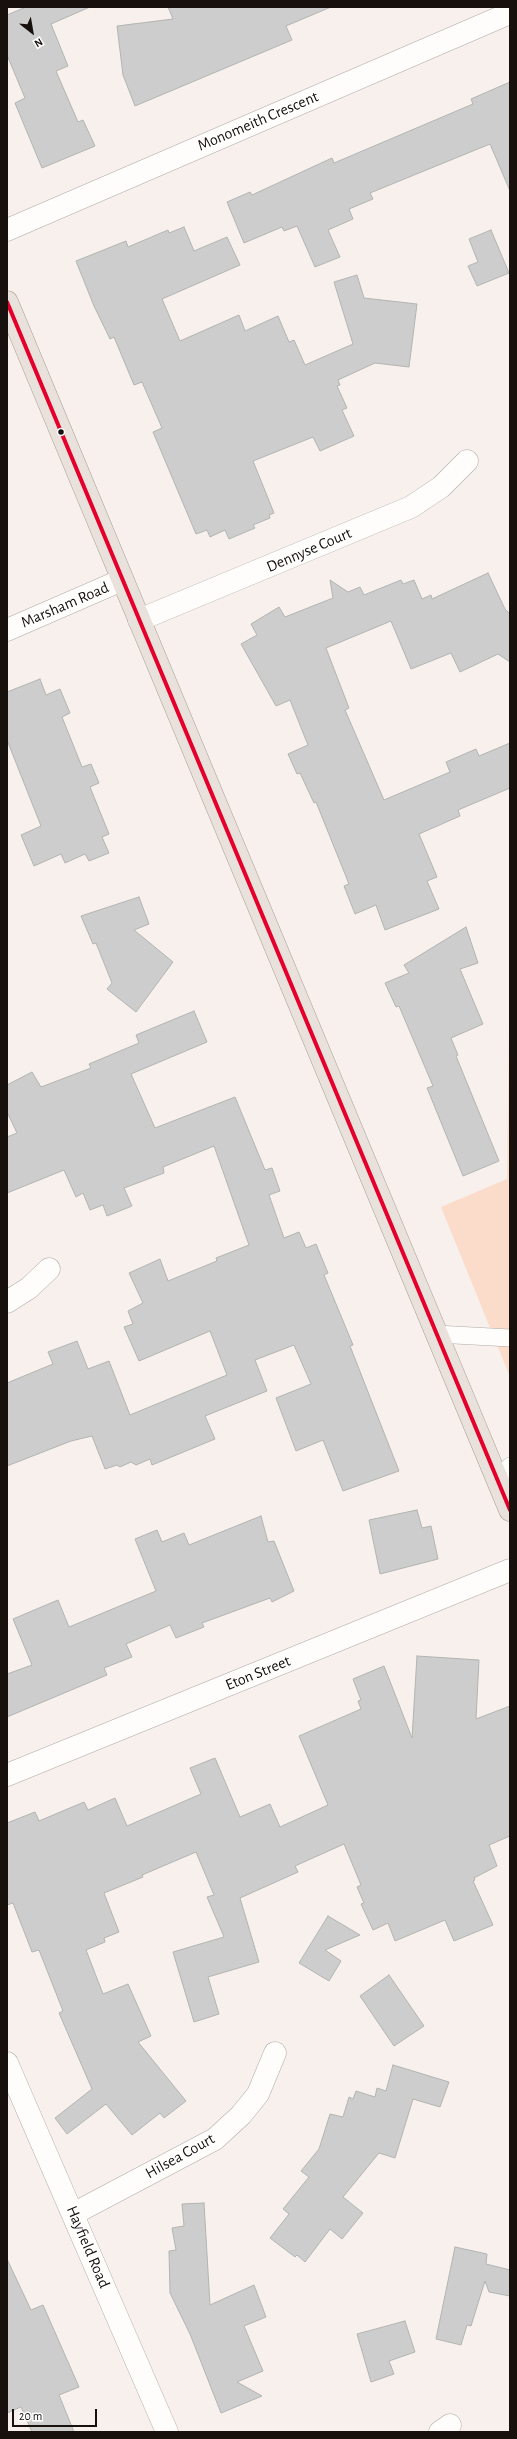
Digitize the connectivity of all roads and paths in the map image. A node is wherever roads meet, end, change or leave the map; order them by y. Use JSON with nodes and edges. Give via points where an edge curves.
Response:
{"nodes":[{"id":1,"x":510,"y":13,"type":"edge"},
{"id":2,"x":7,"y":230,"type":"edge"},
{"id":3,"x":7,"y":302,"type":"edge"},
{"id":4,"x":467,"y":461,"type":"dead end"},
{"id":5,"x":122,"y":580,"type":"junction"},
{"id":6,"x":139,"y":620,"type":"junction"},
{"id":7,"x":7,"y":630,"type":"edge"},
{"id":8,"x":49,"y":1269,"type":"dead end"},
{"id":9,"x":7,"y":1302,"type":"edge"},
{"id":10,"x":436,"y":1334,"type":"junction"},
{"id":11,"x":510,"y":1338,"type":"edge"},
{"id":12,"x":503,"y":1473,"type":"edge"},
{"id":13,"x":510,"y":1510,"type":"edge"},
{"id":14,"x":510,"y":1570,"type":"edge"},
{"id":15,"x":7,"y":1775,"type":"edge"},
{"id":16,"x":275,"y":2053,"type":"dead end"},
{"id":17,"x":7,"y":2063,"type":"edge"},
{"id":18,"x":73,"y":2214,"type":"junction"},
{"id":19,"x":168,"y":2432,"type":"edge"}],
"edges":[{"from":1,"to":2,"type":"street","name":"Monomeith Crescent"},
{"from":3,"to":5,"type":"main road"},
{"from":4,"to":6,"type":"street","name":"Dennyse Court","via":[[441,487],[411,507]]},
{"from":5,"to":6,"type":"main road"},
{"from":5,"to":7,"type":"street","name":"Marsham Road"},
{"from":6,"to":10,"type":"main road"},
{"from":8,"to":9,"type":"street","via":[[29,1288]]},
{"from":10,"to":11,"type":"lane"},
{"from":10,"to":12,"type":"main road"},
{"from":12,"to":13,"type":"main road"},
{"from":14,"to":15,"type":"street","name":"Eton Street"},
{"from":16,"to":18,"type":"street","name":"Hilsea Court","via":[[258,2094],[241,2116],[215,2139]]},
{"from":17,"to":18,"type":"street","name":"Hayfield Road"},
{"from":18,"to":19,"type":"street","name":"Hayfield Road"}]}
